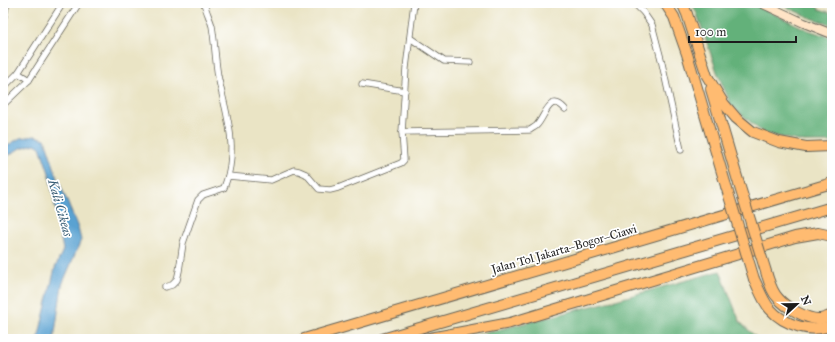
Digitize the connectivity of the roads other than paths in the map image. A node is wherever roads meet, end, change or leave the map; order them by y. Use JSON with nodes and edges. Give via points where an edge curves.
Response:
{"nodes":[{"id":1,"x":8,"y":3,"type":"edge"},
{"id":2,"x":63,"y":3,"type":"edge"},
{"id":3,"x":79,"y":3,"type":"edge"},
{"id":4,"x":204,"y":3,"type":"edge"},
{"id":5,"x":414,"y":3,"type":"edge"},
{"id":6,"x":634,"y":3,"type":"edge"},
{"id":7,"x":665,"y":3,"type":"edge"},
{"id":8,"x":682,"y":3,"type":"edge"},
{"id":9,"x":761,"y":3,"type":"edge"},
{"id":10,"x":3,"y":20,"type":"edge"},
{"id":11,"x":832,"y":34,"type":"edge"},
{"id":12,"x":410,"y":38,"type":"junction"},
{"id":13,"x":470,"y":62,"type":"dead end"},
{"id":14,"x":18,"y":73,"type":"junction"},
{"id":15,"x":707,"y":76,"type":"junction"},
{"id":16,"x":29,"y":80,"type":"junction"},
{"id":17,"x":362,"y":84,"type":"dead end"},
{"id":18,"x":3,"y":88,"type":"edge"},
{"id":19,"x":404,"y":91,"type":"junction"},
{"id":20,"x":3,"y":105,"type":"edge"},
{"id":21,"x":565,"y":109,"type":"dead end"},
{"id":22,"x":402,"y":132,"type":"junction"},
{"id":23,"x":832,"y":146,"type":"edge"},
{"id":24,"x":680,"y":150,"type":"dead end"},
{"id":25,"x":228,"y":176,"type":"junction"},
{"id":26,"x":832,"y":183,"type":"edge"},
{"id":27,"x":832,"y":207,"type":"edge"},
{"id":28,"x":832,"y":236,"type":"edge"},
{"id":29,"x":165,"y":287,"type":"dead end"},
{"id":30,"x":832,"y":315,"type":"edge"},
{"id":31,"x":832,"y":325,"type":"edge"},
{"id":32,"x":304,"y":339,"type":"edge"},
{"id":33,"x":382,"y":339,"type":"edge"},
{"id":34,"x":425,"y":339,"type":"edge"}],
"edges":[{"from":1,"to":10,"type":"street"},
{"from":2,"to":14,"type":"street"},
{"from":3,"to":16,"type":"street"},
{"from":4,"to":25,"type":"street","via":[[212,26],[218,76],[228,113],[231,142]]},
{"from":5,"to":12,"type":"street"},
{"from":6,"to":24,"type":"street","via":[[644,12],[652,26]]},
{"from":7,"to":31,"type":"highway","bridge":true,"via":[[674,17],[687,54],[754,279],[769,308],[778,317],[794,326],[813,329]]},
{"from":8,"to":15,"type":"highway"},
{"from":9,"to":11,"type":"main road","via":[[804,24]]},
{"from":12,"to":13,"type":"street","via":[[444,61]]},
{"from":12,"to":19,"type":"street"},
{"from":14,"to":16,"type":"street"},
{"from":14,"to":18,"type":"street"},
{"from":15,"to":23,"type":"highway","via":[[724,104],[753,132],[779,142],[806,147]]},
{"from":15,"to":30,"type":"highway","bridge":true,"via":[[772,290],[786,306],[810,317],[818,319]]},
{"from":16,"to":20,"type":"street"},
{"from":17,"to":19,"type":"street"},
{"from":19,"to":22,"type":"street"},
{"from":21,"to":22,"type":"street","via":[[560,103],[550,105],[536,127],[530,130]]},
{"from":22,"to":25,"type":"street","via":[[405,156],[402,162],[338,188],[319,189],[299,170],[270,180]]},
{"from":25,"to":29,"type":"street","via":[[224,188],[203,195],[198,200],[184,243],[177,280]]},
{"from":26,"to":32,"type":"highway","name":"Jalan Tol Jakarta–Bogor–Ciawi"},
{"from":27,"to":33,"type":"highway"},
{"from":28,"to":34,"type":"highway","via":[[818,233],[795,237],[510,323]]}]}
